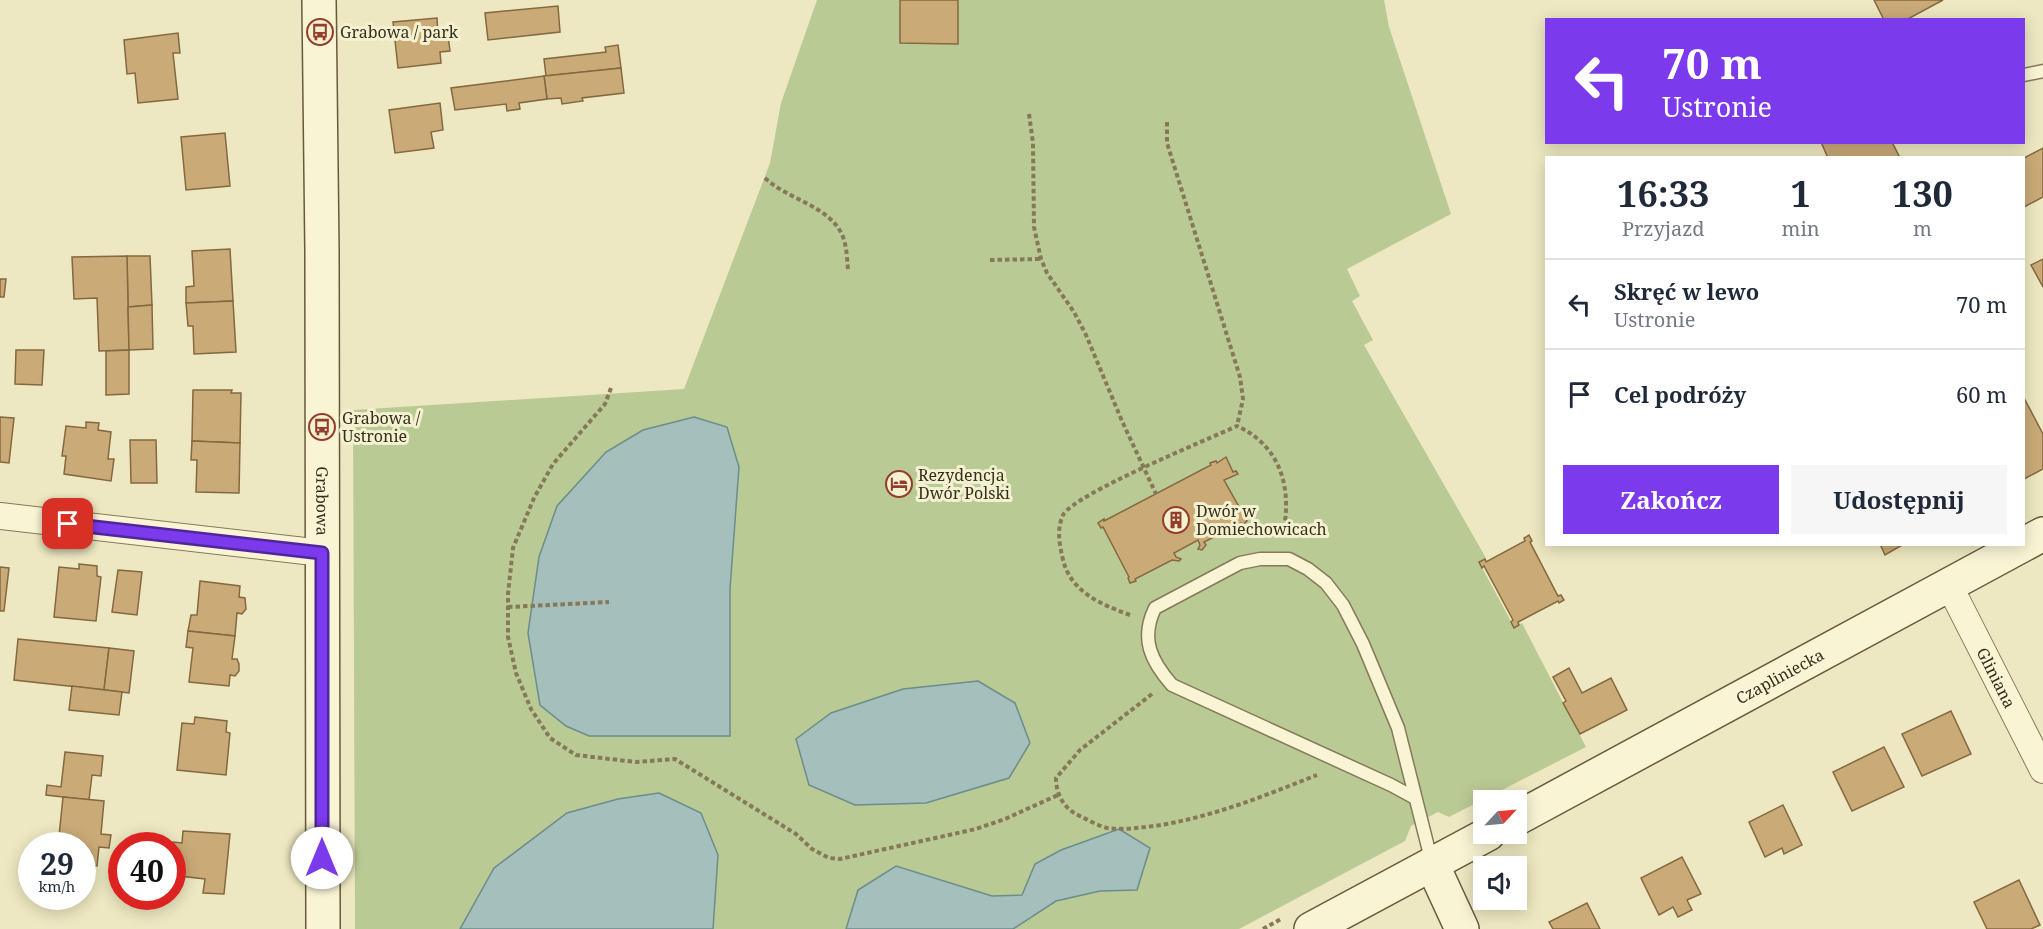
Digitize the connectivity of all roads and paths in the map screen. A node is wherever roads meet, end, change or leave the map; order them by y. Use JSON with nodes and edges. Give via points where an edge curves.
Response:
{"nodes":[{"id":1,"x":319,"y":0,"type":"edge"},
{"id":2,"x":2043,"y":71,"type":"edge"},
{"id":3,"x":2025,"y":75,"type":"edge"},
{"id":4,"x":1029,"y":114,"type":"dead end"},
{"id":5,"x":1167,"y":122,"type":"dead end"},
{"id":6,"x":765,"y":178,"type":"dead end"},
{"id":7,"x":1041,"y":259,"type":"junction"},
{"id":8,"x":990,"y":260,"type":"dead end"},
{"id":9,"x":848,"y":270,"type":"dead end"},
{"id":10,"x":611,"y":388,"type":"dead end"},
{"id":11,"x":1238,"y":426,"type":"junction"},
{"id":12,"x":1144,"y":467,"type":"junction"},
{"id":13,"x":1156,"y":494,"type":"dead end"},
{"id":14,"x":0,"y":516,"type":"edge"},
{"id":15,"x":2043,"y":534,"type":"edge"},
{"id":16,"x":2025,"y":544,"type":"edge"},
{"id":17,"x":2021,"y":546,"type":"edge"},
{"id":18,"x":322,"y":553,"type":"junction"},
{"id":19,"x":1276,"y":558,"type":"junction"},
{"id":20,"x":1949,"y":585,"type":"junction"},
{"id":21,"x":609,"y":603,"type":"dead end"},
{"id":22,"x":508,"y":607,"type":"junction"},
{"id":23,"x":1149,"y":623,"type":"junction"},
{"id":24,"x":1169,"y":681,"type":"junction"},
{"id":25,"x":1345,"y":764,"type":"junction"},
{"id":26,"x":2043,"y":770,"type":"edge"},
{"id":27,"x":1058,"y":795,"type":"junction"},
{"id":28,"x":1415,"y":798,"type":"junction"},
{"id":29,"x":1527,"y":813,"type":"edge"},
{"id":30,"x":1473,"y":842,"type":"edge"},
{"id":31,"x":1432,"y":864,"type":"junction"},
{"id":32,"x":323,"y":929,"type":"edge"},
{"id":33,"x":1311,"y":929,"type":"edge"},
{"id":34,"x":1462,"y":929,"type":"edge"}],
"edges":[{"from":1,"to":18,"type":"street","name":"Grabowa"},
{"from":2,"to":3,"type":"lane"},
{"from":4,"to":7,"type":"path","via":[[1034,143],[1034,227]]},
{"from":5,"to":11,"type":"path","via":[[1167,143],[1240,377],[1243,399]]},
{"from":6,"to":9,"type":"path","via":[[776,189],[827,216],[838,227]]},
{"from":7,"to":8,"type":"path"},
{"from":7,"to":12,"type":"path","via":[[1086,336]]},
{"from":10,"to":22,"type":"path","via":[[605,404],[553,464],[534,498],[513,548]]},
{"from":11,"to":12,"type":"path"},
{"from":11,"to":19,"type":"path","via":[[1267,446],[1281,470],[1287,491],[1287,519]]},
{"from":12,"to":13,"type":"path"},
{"from":12,"to":23,"type":"path","via":[[1074,504],[1064,513],[1059,542],[1069,575],[1087,597]]},
{"from":14,"to":18,"type":"street"},
{"from":15,"to":16,"type":"street","name":"Czapliniecka"},
{"from":17,"to":20,"type":"street","name":"Czapliniecka"},
{"from":18,"to":32,"type":"street","name":"Grabowa"},
{"from":19,"to":23,"type":"lane","via":[[1240,563],[1155,608]]},
{"from":19,"to":28,"type":"lane","via":[[1289,559],[1308,569],[1343,605],[1398,728]]},
{"from":20,"to":26,"type":"street","name":"Gliniana"},
{"from":20,"to":29,"type":"street","name":"Czapliniecka"},
{"from":21,"to":22,"type":"path"},
{"from":22,"to":27,"type":"path","via":[[508,637],[516,673],[531,709],[550,738],[576,754],[636,762],[675,759],[829,858],[862,855],[976,829]]},
{"from":23,"to":24,"type":"lane","via":[[1150,654]]},
{"from":24,"to":25,"type":"lane"},
{"from":24,"to":27,"type":"path","via":[[1080,750],[1056,778]]},
{"from":25,"to":27,"type":"path","via":[[1207,814],[1130,829],[1107,828],[1080,817]]},
{"from":25,"to":28,"type":"lane"},
{"from":28,"to":31,"type":"lane"},
{"from":30,"to":31,"type":"street"},
{"from":31,"to":33,"type":"street"},
{"from":31,"to":34,"type":"street"}]}
